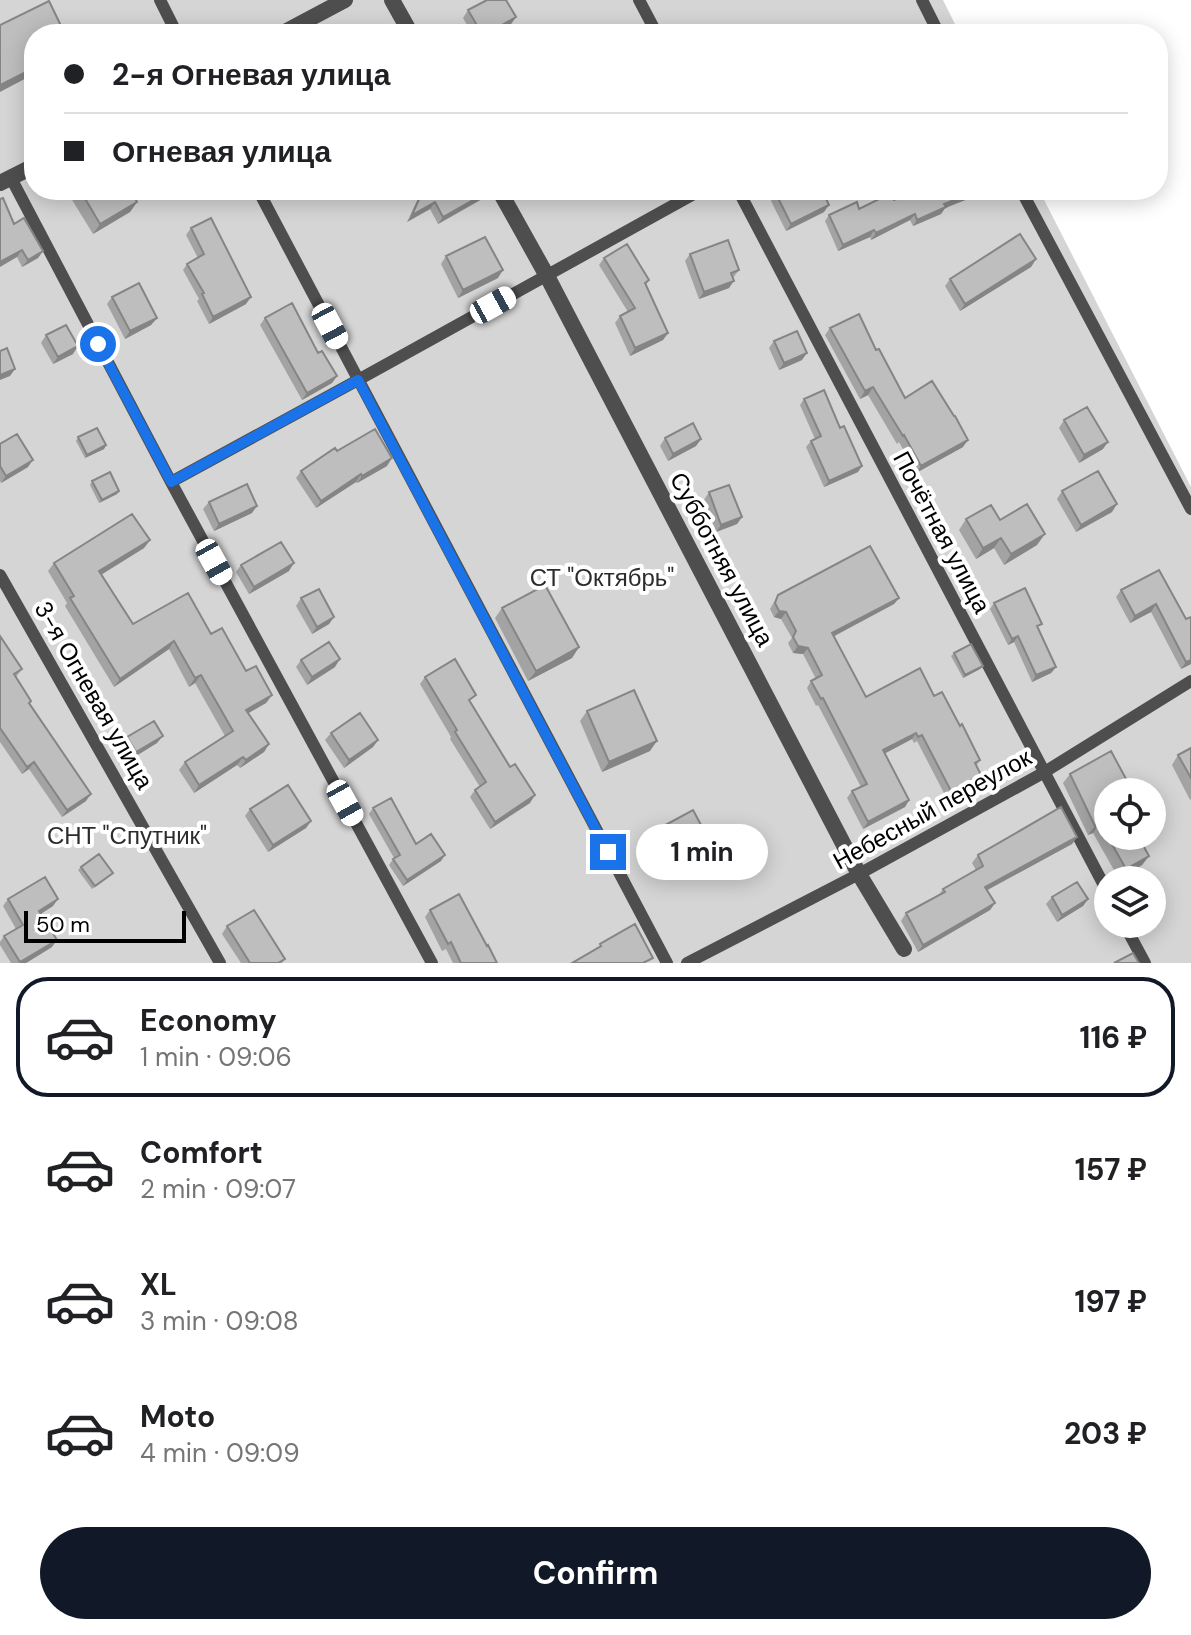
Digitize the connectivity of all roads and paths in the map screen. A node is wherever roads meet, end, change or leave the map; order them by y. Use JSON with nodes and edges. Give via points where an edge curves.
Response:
{"nodes":[{"id":1,"x":160,"y":0,"type":"edge"},
{"id":2,"x":345,"y":0,"type":"edge"},
{"id":3,"x":392,"y":0,"type":"edge"},
{"id":4,"x":639,"y":0,"type":"edge"},
{"id":5,"x":922,"y":0,"type":"edge"},
{"id":6,"x":172,"y":24,"type":"edge"},
{"id":7,"x":300,"y":24,"type":"edge"},
{"id":8,"x":405,"y":24,"type":"edge"},
{"id":9,"x":652,"y":24,"type":"edge"},
{"id":10,"x":934,"y":24,"type":"edge"},
{"id":11,"x":24,"y":171,"type":"edge"},
{"id":12,"x":6,"y":181,"type":"edge"},
{"id":13,"x":263,"y":200,"type":"edge"},
{"id":14,"x":505,"y":200,"type":"edge"},
{"id":15,"x":683,"y":200,"type":"edge"},
{"id":16,"x":743,"y":200,"type":"edge"},
{"id":17,"x":1026,"y":200,"type":"edge"},
{"id":18,"x":547,"y":276,"type":"junction"},
{"id":19,"x":358,"y":380,"type":"junction"},
{"id":20,"x":171,"y":482,"type":"junction"},
{"id":21,"x":1191,"y":509,"type":"edge"},
{"id":22,"x":0,"y":575,"type":"edge"},
{"id":23,"x":1191,"y":681,"type":"edge"},
{"id":24,"x":1043,"y":773,"type":"junction"},
{"id":25,"x":1094,"y":867,"type":"edge"},
{"id":26,"x":859,"y":874,"type":"junction"},
{"id":27,"x":1132,"y":938,"type":"edge"},
{"id":28,"x":904,"y":949,"type":"dead end"},
{"id":29,"x":694,"y":961,"type":"edge"},
{"id":30,"x":220,"y":963,"type":"edge"},
{"id":31,"x":432,"y":963,"type":"edge"},
{"id":32,"x":667,"y":963,"type":"edge"},
{"id":33,"x":1145,"y":963,"type":"edge"}],
"edges":[{"from":1,"to":6,"type":"lane"},
{"from":2,"to":7,"type":"street"},
{"from":3,"to":8,"type":"street"},
{"from":4,"to":9,"type":"lane"},
{"from":5,"to":10,"type":"lane"},
{"from":11,"to":12,"type":"street"},
{"from":12,"to":20,"type":"lane"},
{"from":13,"to":19,"type":"lane"},
{"from":14,"to":18,"type":"street","name":"Субботняя улица"},
{"from":15,"to":18,"type":"lane"},
{"from":16,"to":24,"type":"lane","name":"Почётная улица"},
{"from":17,"to":21,"type":"lane"},
{"from":18,"to":19,"type":"lane"},
{"from":18,"to":26,"type":"street","name":"Субботняя улица"},
{"from":19,"to":20,"type":"lane"},
{"from":19,"to":32,"type":"lane"},
{"from":20,"to":31,"type":"lane"},
{"from":22,"to":30,"type":"lane","name":"3-я Огневая улица"},
{"from":23,"to":24,"type":"lane","name":"Небесный переулок"},
{"from":24,"to":25,"type":"lane","name":"Почётная улица"},
{"from":24,"to":26,"type":"lane","name":"Небесный переулок"},
{"from":26,"to":28,"type":"street","name":"Субботняя улица"},
{"from":26,"to":29,"type":"lane","name":"Небесный переулок"},
{"from":27,"to":33,"type":"lane"}]}
